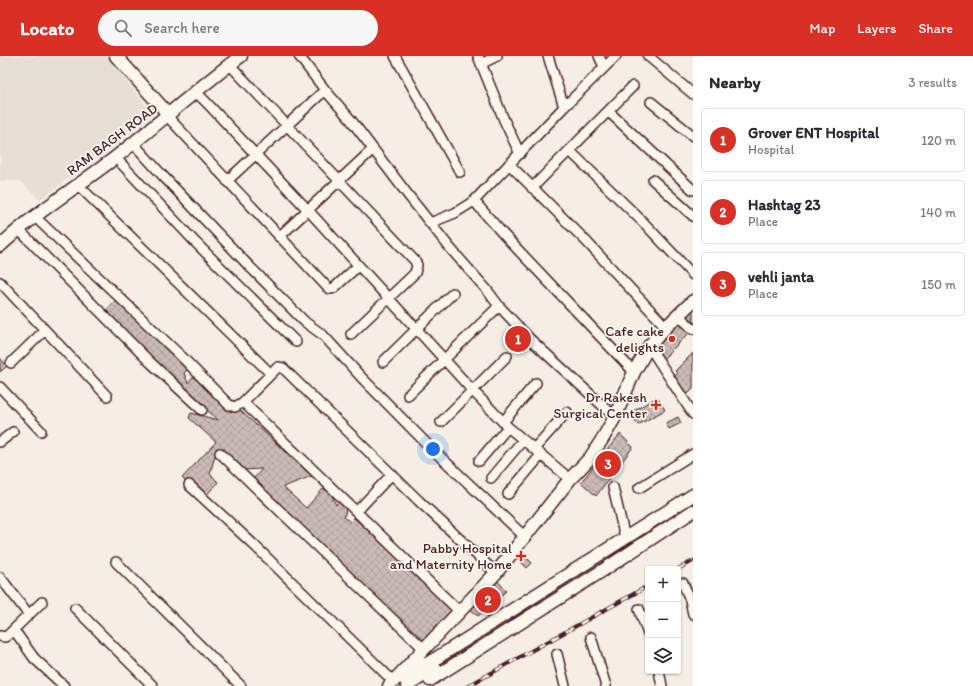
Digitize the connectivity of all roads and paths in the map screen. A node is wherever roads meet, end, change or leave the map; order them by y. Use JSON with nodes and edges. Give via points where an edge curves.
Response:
{"nodes":[{"id":1,"x":116,"y":56,"type":"edge"},
{"id":2,"x":241,"y":56,"type":"edge"},
{"id":3,"x":299,"y":56,"type":"edge"},
{"id":4,"x":395,"y":56,"type":"edge"},
{"id":5,"x":497,"y":56,"type":"edge"},
{"id":6,"x":548,"y":56,"type":"edge"},
{"id":7,"x":599,"y":56,"type":"edge"},
{"id":8,"x":616,"y":56,"type":"edge"},
{"id":9,"x":648,"y":56,"type":"edge"},
{"id":10,"x":479,"y":60,"type":"edge"},
{"id":11,"x":230,"y":65,"type":"junction"},
{"id":12,"x":604,"y":67,"type":"junction"},
{"id":13,"x":633,"y":86,"type":"dead end"},
{"id":14,"x":325,"y":90,"type":"junction"},
{"id":15,"x":195,"y":91,"type":"junction"},
{"id":16,"x":693,"y":94,"type":"edge"},
{"id":17,"x":651,"y":102,"type":"dead end"},
{"id":18,"x":564,"y":107,"type":"junction"},
{"id":19,"x":609,"y":112,"type":"junction"},
{"id":20,"x":168,"y":116,"type":"junction"},
{"id":21,"x":288,"y":126,"type":"junction"},
{"id":22,"x":693,"y":136,"type":"edge"},
{"id":23,"x":133,"y":143,"type":"junction"},
{"id":24,"x":373,"y":149,"type":"junction"},
{"id":25,"x":570,"y":151,"type":"junction"},
{"id":26,"x":520,"y":154,"type":"junction"},
{"id":27,"x":255,"y":155,"type":"junction"},
{"id":28,"x":116,"y":157,"type":"junction"},
{"id":29,"x":509,"y":164,"type":"junction"},
{"id":30,"x":460,"y":172,"type":"dead end"},
{"id":31,"x":653,"y":180,"type":"dead end"},
{"id":32,"x":227,"y":181,"type":"junction"},
{"id":33,"x":339,"y":181,"type":"junction"},
{"id":34,"x":77,"y":184,"type":"junction"},
{"id":35,"x":532,"y":188,"type":"junction"},
{"id":36,"x":693,"y":190,"type":"edge"},
{"id":37,"x":474,"y":201,"type":"junction"},
{"id":38,"x":308,"y":210,"type":"junction"},
{"id":39,"x":34,"y":216,"type":"junction"},
{"id":40,"x":693,"y":216,"type":"edge"},
{"id":41,"x":430,"y":223,"type":"junction"},
{"id":42,"x":18,"y":229,"type":"junction"},
{"id":43,"x":279,"y":237,"type":"junction"},
{"id":44,"x":0,"y":246,"type":"edge"},
{"id":45,"x":358,"y":266,"type":"junction"},
{"id":46,"x":693,"y":275,"type":"edge"},
{"id":47,"x":0,"y":282,"type":"edge"},
{"id":48,"x":453,"y":293,"type":"dead end"},
{"id":49,"x":389,"y":299,"type":"junction"},
{"id":50,"x":693,"y":301,"type":"edge"},
{"id":51,"x":499,"y":306,"type":"junction"},
{"id":52,"x":678,"y":315,"type":"junction"},
{"id":53,"x":666,"y":327,"type":"junction"},
{"id":54,"x":693,"y":329,"type":"edge"},
{"id":55,"x":46,"y":330,"type":"junction"},
{"id":56,"x":416,"y":330,"type":"junction"},
{"id":57,"x":351,"y":334,"type":"dead end"},
{"id":58,"x":296,"y":342,"type":"dead end"},
{"id":59,"x":650,"y":346,"type":"junction"},
{"id":60,"x":507,"y":356,"type":"dead end"},
{"id":61,"x":444,"y":361,"type":"junction"},
{"id":62,"x":383,"y":362,"type":"dead end"},
{"id":63,"x":11,"y":363,"type":"dead end"},
{"id":64,"x":634,"y":372,"type":"junction"},
{"id":65,"x":271,"y":374,"type":"junction"},
{"id":66,"x":536,"y":383,"type":"dead end"},
{"id":67,"x":0,"y":387,"type":"edge"},
{"id":68,"x":473,"y":391,"type":"junction"},
{"id":69,"x":408,"y":395,"type":"dead end"},
{"id":70,"x":107,"y":396,"type":"dead end"},
{"id":71,"x":243,"y":402,"type":"junction"},
{"id":72,"x":202,"y":410,"type":"dead end"},
{"id":73,"x":567,"y":412,"type":"dead end"},
{"id":74,"x":693,"y":414,"type":"edge"},
{"id":75,"x":615,"y":417,"type":"junction"},
{"id":76,"x":441,"y":422,"type":"dead end"},
{"id":77,"x":506,"y":424,"type":"junction"},
{"id":78,"x":41,"y":431,"type":"dead end"},
{"id":79,"x":13,"y":432,"type":"dead end"},
{"id":80,"x":524,"y":440,"type":"junction"},
{"id":81,"x":0,"y":442,"type":"edge"},
{"id":82,"x":538,"y":452,"type":"junction"},
{"id":83,"x":220,"y":453,"type":"dead end"},
{"id":84,"x":693,"y":454,"type":"edge"},
{"id":85,"x":479,"y":461,"type":"dead end"},
{"id":86,"x":392,"y":474,"type":"junction"},
{"id":87,"x":490,"y":478,"type":"dead end"},
{"id":88,"x":570,"y":479,"type":"junction"},
{"id":89,"x":189,"y":485,"type":"dead end"},
{"id":90,"x":613,"y":487,"type":"dead end"},
{"id":91,"x":639,"y":488,"type":"dead end"},
{"id":92,"x":508,"y":494,"type":"dead end"},
{"id":93,"x":693,"y":495,"type":"edge"},
{"id":94,"x":693,"y":503,"type":"edge"},
{"id":95,"x":357,"y":511,"type":"junction"},
{"id":96,"x":693,"y":511,"type":"edge"},
{"id":97,"x":525,"y":537,"type":"junction"},
{"id":98,"x":625,"y":538,"type":"junction"},
{"id":99,"x":116,"y":562,"type":"dead end"},
{"id":100,"x":496,"y":573,"type":"junction"},
{"id":101,"x":0,"y":577,"type":"edge"},
{"id":102,"x":683,"y":584,"type":"dead end"},
{"id":103,"x":42,"y":602,"type":"dead end"},
{"id":104,"x":75,"y":608,"type":"dead end"},
{"id":105,"x":639,"y":608,"type":"dead end"},
{"id":106,"x":460,"y":612,"type":"junction"},
{"id":107,"x":693,"y":614,"type":"edge"},
{"id":108,"x":29,"y":616,"type":"junction"},
{"id":109,"x":645,"y":625,"type":"edge"},
{"id":110,"x":14,"y":630,"type":"junction"},
{"id":111,"x":0,"y":636,"type":"edge"},
{"id":112,"x":592,"y":637,"type":"dead end"},
{"id":113,"x":424,"y":649,"type":"junction"},
{"id":114,"x":557,"y":654,"type":"dead end"},
{"id":115,"x":660,"y":674,"type":"edge"},
{"id":116,"x":392,"y":684,"type":"edge"},
{"id":117,"x":64,"y":686,"type":"edge"},
{"id":118,"x":153,"y":686,"type":"edge"},
{"id":119,"x":241,"y":686,"type":"edge"},
{"id":120,"x":407,"y":686,"type":"edge"},
{"id":121,"x":420,"y":686,"type":"edge"},
{"id":122,"x":565,"y":686,"type":"edge"},
{"id":123,"x":606,"y":686,"type":"edge"},
{"id":124,"x":662,"y":686,"type":"edge"}],
"edges":[{"from":1,"to":20,"type":"street"},
{"from":2,"to":11,"type":"street","name":"RAM BAGH ROAD"},
{"from":3,"to":14,"type":"street"},
{"from":4,"to":30,"type":"street"},
{"from":5,"to":10,"type":"street"},
{"from":6,"to":18,"type":"street"},
{"from":7,"to":12,"type":"street"},
{"from":8,"to":12,"type":"street"},
{"from":9,"to":16,"type":"street"},
{"from":10,"to":26,"type":"street"},
{"from":11,"to":15,"type":"street","name":"RAM BAGH ROAD"},
{"from":11,"to":21,"type":"street"},
{"from":12,"to":18,"type":"street"},
{"from":13,"to":19,"type":"street"},
{"from":14,"to":21,"type":"street"},
{"from":14,"to":24,"type":"street"},
{"from":15,"to":20,"type":"street","name":"RAM BAGH ROAD"},
{"from":15,"to":27,"type":"street"},
{"from":17,"to":22,"type":"street"},
{"from":18,"to":26,"type":"street"},
{"from":19,"to":25,"type":"street"},
{"from":19,"to":36,"type":"street"},
{"from":20,"to":23,"type":"street","name":"RAM BAGH ROAD"},
{"from":20,"to":32,"type":"street"},
{"from":21,"to":27,"type":"street"},
{"from":21,"to":33,"type":"street"},
{"from":23,"to":28,"type":"street","name":"RAM BAGH ROAD"},
{"from":23,"to":97,"type":"street","via":[[249,266],[305,322],[323,335],[430,447]]},
{"from":24,"to":33,"type":"street"},
{"from":24,"to":41,"type":"street"},
{"from":25,"to":35,"type":"street"},
{"from":25,"to":46,"type":"street"},
{"from":26,"to":29,"type":"street"},
{"from":27,"to":32,"type":"street"},
{"from":27,"to":38,"type":"street"},
{"from":28,"to":34,"type":"street","name":"RAM BAGH ROAD"},
{"from":28,"to":58,"type":"street","via":[[201,248]]},
{"from":29,"to":35,"type":"street"},
{"from":29,"to":37,"type":"street"},
{"from":31,"to":40,"type":"street"},
{"from":32,"to":43,"type":"street"},
{"from":33,"to":38,"type":"street"},
{"from":33,"to":49,"type":"street","via":[[417,265],[415,273]]},
{"from":34,"to":39,"type":"street","name":"RAM BAGH ROAD"},
{"from":34,"to":65,"type":"street"},
{"from":35,"to":53,"type":"street","via":[[585,240]]},
{"from":37,"to":41,"type":"street","via":[[455,213]]},
{"from":37,"to":64,"type":"street"},
{"from":38,"to":43,"type":"street"},
{"from":38,"to":45,"type":"street"},
{"from":39,"to":42,"type":"street","name":"RAM BAGH ROAD"},
{"from":39,"to":71,"type":"street","via":[[191,365],[229,405],[235,406]]},
{"from":41,"to":51,"type":"street"},
{"from":42,"to":44,"type":"street","name":"RAM BAGH ROAD"},
{"from":42,"to":72,"type":"street","via":[[150,362]]},
{"from":43,"to":45,"type":"street","via":[[331,290]]},
{"from":45,"to":49,"type":"street"},
{"from":47,"to":55,"type":"street"},
{"from":48,"to":56,"type":"street"},
{"from":49,"to":56,"type":"street"},
{"from":49,"to":57,"type":"street"},
{"from":50,"to":52,"type":"street"},
{"from":51,"to":61,"type":"street"},
{"from":51,"to":75,"type":"street","via":[[530,339]]},
{"from":52,"to":53,"type":"street"},
{"from":52,"to":54,"type":"street"},
{"from":53,"to":59,"type":"street"},
{"from":55,"to":63,"type":"street"},
{"from":55,"to":70,"type":"street"},
{"from":56,"to":61,"type":"street"},
{"from":56,"to":62,"type":"street"},
{"from":59,"to":64,"type":"street"},
{"from":59,"to":74,"type":"street"},
{"from":60,"to":68,"type":"street"},
{"from":61,"to":68,"type":"street"},
{"from":61,"to":69,"type":"street"},
{"from":64,"to":75,"type":"street"},
{"from":65,"to":71,"type":"street"},
{"from":65,"to":86,"type":"street","via":[[278,367],[283,368]]},
{"from":66,"to":77,"type":"street"},
{"from":67,"to":78,"type":"street"},
{"from":68,"to":76,"type":"street"},
{"from":68,"to":77,"type":"street"},
{"from":71,"to":95,"type":"street"},
{"from":73,"to":82,"type":"street"},
{"from":75,"to":88,"type":"street","via":[[590,458]]},
{"from":77,"to":80,"type":"street"},
{"from":77,"to":85,"type":"street"},
{"from":79,"to":81,"type":"street"},
{"from":80,"to":82,"type":"street"},
{"from":80,"to":87,"type":"street"},
{"from":82,"to":88,"type":"street"},
{"from":82,"to":92,"type":"street"},
{"from":83,"to":113,"type":"street"},
{"from":84,"to":91,"type":"street"},
{"from":86,"to":95,"type":"street"},
{"from":86,"to":100,"type":"street"},
{"from":88,"to":97,"type":"street"},
{"from":89,"to":116,"type":"street","via":[[259,550]]},
{"from":90,"to":98,"type":"street"},
{"from":93,"to":98,"type":"street"},
{"from":94,"to":120,"type":"street"},
{"from":95,"to":106,"type":"street"},
{"from":96,"to":121,"type":"street"},
{"from":97,"to":100,"type":"street"},
{"from":98,"to":116,"type":"street"},
{"from":99,"to":119,"type":"street"},
{"from":100,"to":106,"type":"street"},
{"from":101,"to":108,"type":"street"},
{"from":102,"to":107,"type":"street"},
{"from":103,"to":108,"type":"street"},
{"from":104,"to":118,"type":"street"},
{"from":105,"to":109,"type":"street"},
{"from":106,"to":113,"type":"street"},
{"from":108,"to":110,"type":"street"},
{"from":110,"to":111,"type":"street","via":[[5,637]]},
{"from":110,"to":117,"type":"street","via":[[34,658]]},
{"from":112,"to":123,"type":"street"},
{"from":113,"to":116,"type":"street"},
{"from":114,"to":122,"type":"street"},
{"from":115,"to":124,"type":"street"}]}
